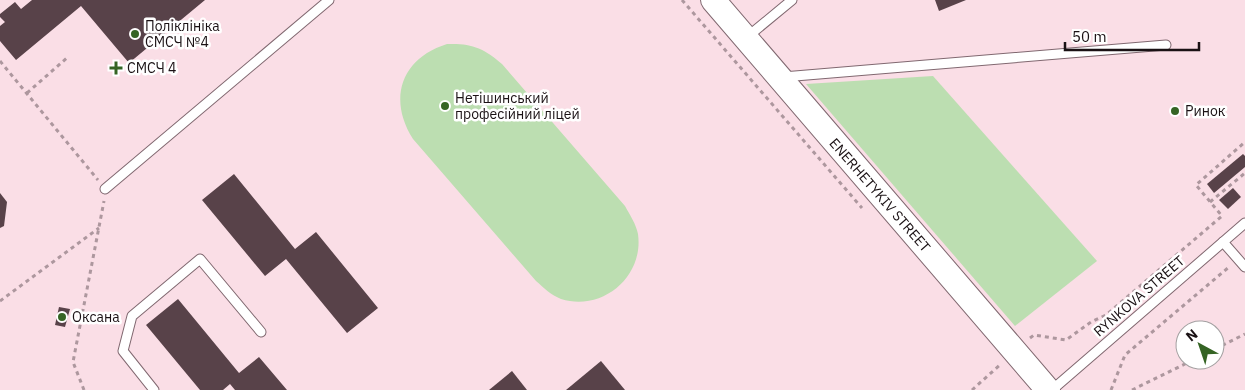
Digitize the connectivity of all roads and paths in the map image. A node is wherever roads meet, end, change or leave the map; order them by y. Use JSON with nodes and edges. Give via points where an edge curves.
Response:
{"nodes":[{"id":1,"x":329,"y":0,"type":"edge"},
{"id":2,"x":682,"y":0,"type":"edge"},
{"id":3,"x":713,"y":0,"type":"edge"},
{"id":4,"x":791,"y":0,"type":"edge"},
{"id":5,"x":319,"y":3,"type":"edge"},
{"id":6,"x":746,"y":38,"type":"junction"},
{"id":7,"x":1166,"y":45,"type":"dead end"},
{"id":8,"x":68,"y":57,"type":"dead end"},
{"id":9,"x":0,"y":61,"type":"edge"},
{"id":10,"x":779,"y":78,"type":"junction"},
{"id":11,"x":27,"y":93,"type":"junction"},
{"id":12,"x":1245,"y":142,"type":"edge"},
{"id":13,"x":1245,"y":173,"type":"edge"},
{"id":14,"x":105,"y":189,"type":"junction"},
{"id":15,"x":1210,"y":202,"type":"junction"},
{"id":16,"x":864,"y":211,"type":"dead end"},
{"id":17,"x":1245,"y":223,"type":"edge"},
{"id":18,"x":100,"y":228,"type":"junction"},
{"id":19,"x":1223,"y":242,"type":"junction"},
{"id":20,"x":1238,"y":259,"type":"junction"},
{"id":21,"x":1245,"y":267,"type":"edge"},
{"id":22,"x":0,"y":302,"type":"edge"},
{"id":23,"x":262,"y":332,"type":"dead end"},
{"id":24,"x":1245,"y":334,"type":"edge"},
{"id":25,"x":1225,"y":344,"type":"edge"},
{"id":26,"x":992,"y":359,"type":"dead end"},
{"id":27,"x":1007,"y":359,"type":"junction"},
{"id":28,"x":1175,"y":369,"type":"edge"},
{"id":29,"x":84,"y":390,"type":"edge"},
{"id":30,"x":154,"y":390,"type":"edge"},
{"id":31,"x":972,"y":390,"type":"edge"},
{"id":32,"x":1048,"y":390,"type":"edge"},
{"id":33,"x":1052,"y":390,"type":"edge"},
{"id":34,"x":1111,"y":390,"type":"edge"},
{"id":35,"x":1132,"y":390,"type":"edge"}],
"edges":[{"from":1,"to":5,"type":"lane"},
{"from":2,"to":16,"type":"path"},
{"from":3,"to":6,"type":"main road","name":"ENERHETYKIV STREET"},
{"from":4,"to":6,"type":"lane"},
{"from":5,"to":14,"type":"lane"},
{"from":6,"to":10,"type":"main road","name":"ENERHETYKIV STREET"},
{"from":7,"to":10,"type":"lane"},
{"from":8,"to":11,"type":"path"},
{"from":9,"to":11,"type":"path"},
{"from":10,"to":27,"type":"main road","name":"ENERHETYKIV STREET"},
{"from":11,"to":14,"type":"path"},
{"from":12,"to":15,"type":"path","via":[[1196,184]]},
{"from":13,"to":15,"type":"path"},
{"from":14,"to":18,"type":"path"},
{"from":15,"to":27,"type":"path","via":[[1222,216],[1106,315],[1066,340],[1034,335]]},
{"from":17,"to":19,"type":"lane","name":"RYNKOVA STREET"},
{"from":18,"to":22,"type":"path"},
{"from":18,"to":29,"type":"path","via":[[73,362]]},
{"from":19,"to":20,"type":"lane"},
{"from":19,"to":33,"type":"lane","name":"RYNKOVA STREET"},
{"from":20,"to":21,"type":"lane"},
{"from":20,"to":34,"type":"path","via":[[1125,355]]},
{"from":23,"to":30,"type":"lane","via":[[200,259],[132,316],[123,351]]},
{"from":24,"to":25,"type":"path"},
{"from":26,"to":27,"type":"path"},
{"from":27,"to":31,"type":"path"},
{"from":27,"to":32,"type":"main road","name":"ENERHETYKIV STREET"},
{"from":28,"to":35,"type":"path"}]}
